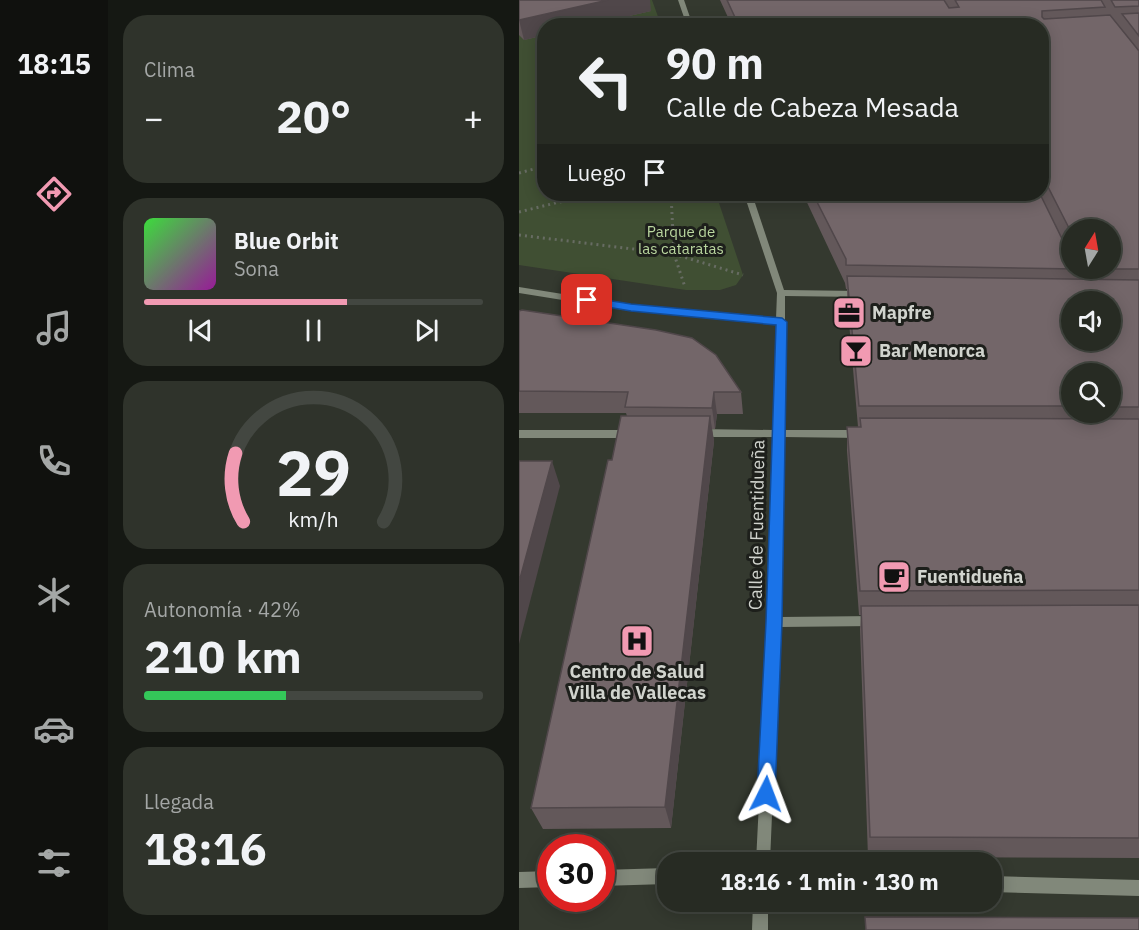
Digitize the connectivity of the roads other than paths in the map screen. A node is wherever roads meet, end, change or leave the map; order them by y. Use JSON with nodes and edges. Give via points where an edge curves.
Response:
{"nodes":[{"id":1,"x":681,"y":0,"type":"edge"},
{"id":2,"x":687,"y":18,"type":"edge"},
{"id":3,"x":750,"y":201,"type":"edge"},
{"id":4,"x":519,"y":290,"type":"edge"},
{"id":5,"x":781,"y":293,"type":"junction"},
{"id":6,"x":867,"y":294,"type":"edge"},
{"id":7,"x":782,"y":322,"type":"junction"},
{"id":8,"x":778,"y":433,"type":"junction"},
{"id":9,"x":519,"y":434,"type":"edge"},
{"id":10,"x":636,"y":434,"type":"edge"},
{"id":11,"x":683,"y":434,"type":"edge"},
{"id":12,"x":871,"y":434,"type":"edge"},
{"id":13,"x":883,"y":621,"type":"edge"},
{"id":14,"x":774,"y":622,"type":"junction"},
{"id":15,"x":763,"y":852,"type":"edge"},
{"id":16,"x":657,"y":876,"type":"edge"},
{"id":17,"x":615,"y":878,"type":"edge"},
{"id":18,"x":537,"y":879,"type":"edge"},
{"id":19,"x":519,"y":880,"type":"edge"},
{"id":20,"x":1002,"y":884,"type":"edge"},
{"id":21,"x":1139,"y":888,"type":"edge"},
{"id":22,"x":761,"y":912,"type":"edge"},
{"id":23,"x":760,"y":930,"type":"edge"}],
"edges":[{"from":1,"to":2,"type":"street"},
{"from":3,"to":5,"type":"street","name":"Calle de Fuentidueña"},
{"from":4,"to":7,"type":"street","via":[[631,308]]},
{"from":5,"to":6,"type":"street"},
{"from":5,"to":7,"type":"street","name":"Calle de Fuentidueña"},
{"from":7,"to":8,"type":"street","name":"Calle de Fuentidueña"},
{"from":8,"to":11,"type":"street"},
{"from":8,"to":12,"type":"street"},
{"from":8,"to":14,"type":"street","name":"Calle de Fuentidueña"},
{"from":9,"to":10,"type":"street"},
{"from":13,"to":14,"type":"street"},
{"from":14,"to":15,"type":"street","name":"Calle de Fuentidueña"},
{"from":16,"to":17,"type":"street"},
{"from":18,"to":19,"type":"street"},
{"from":20,"to":21,"type":"street"},
{"from":22,"to":23,"type":"street"}]}
